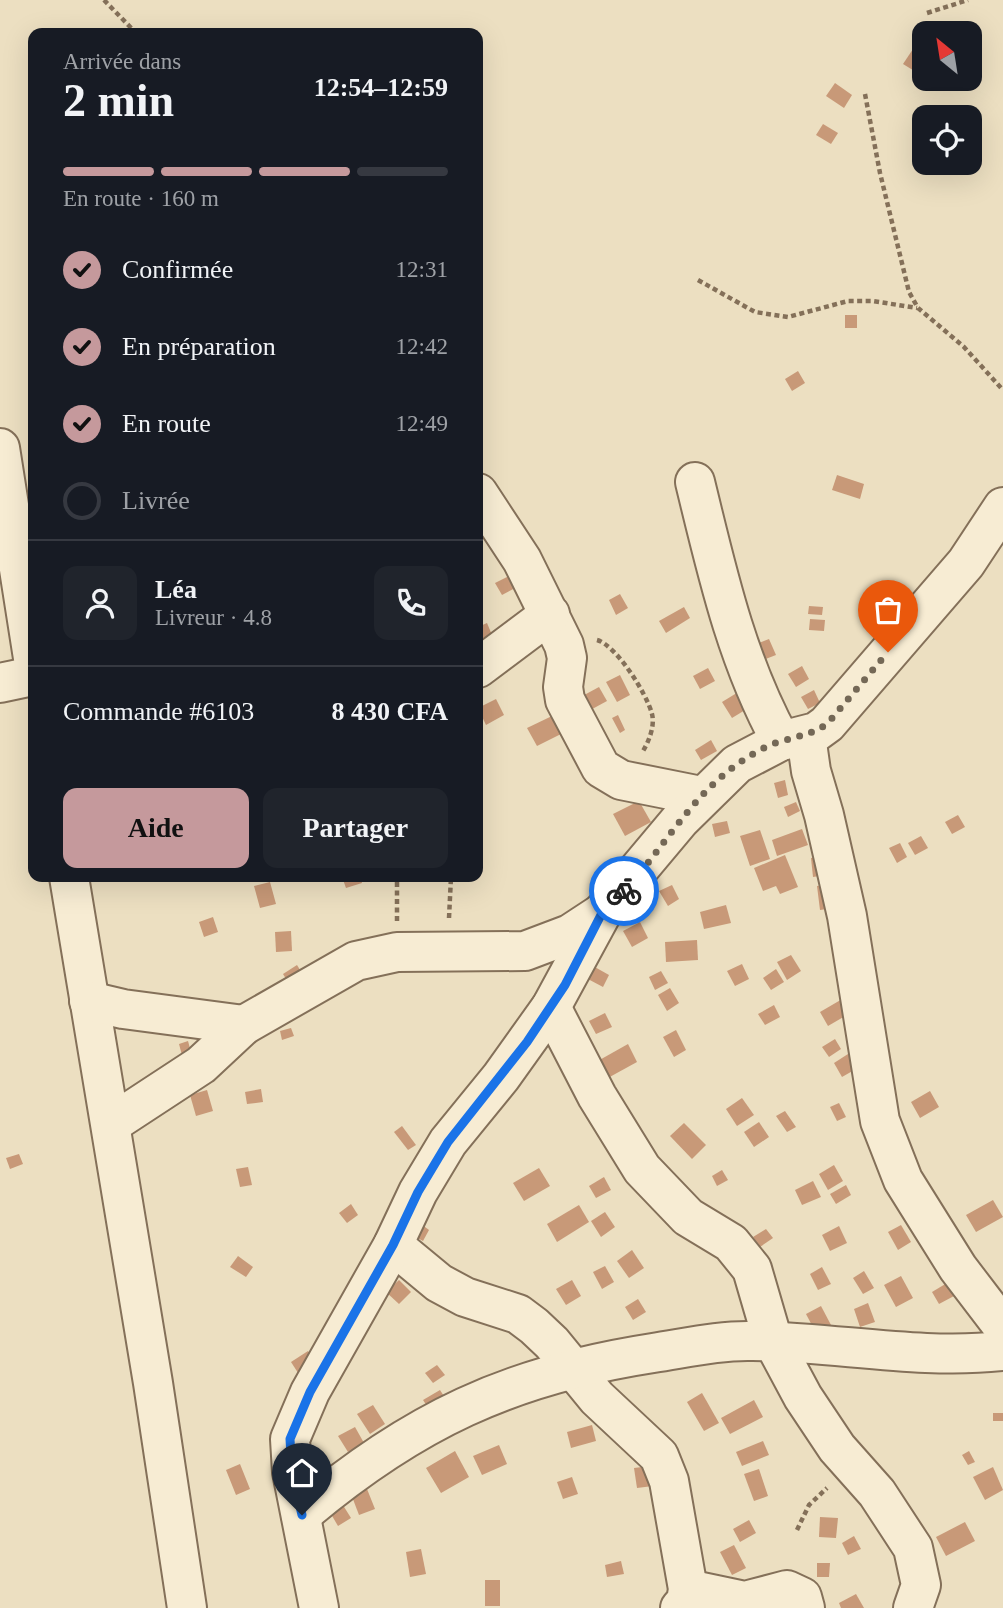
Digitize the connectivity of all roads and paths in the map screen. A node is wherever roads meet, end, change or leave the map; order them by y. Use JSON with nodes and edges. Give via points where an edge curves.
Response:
{"nodes":[{"id":1,"x":104,"y":0,"type":"edge"},
{"id":2,"x":968,"y":0,"type":"edge"},
{"id":3,"x":927,"y":13,"type":"dead end"},
{"id":4,"x":131,"y":28,"type":"edge"},
{"id":5,"x":865,"y":94,"type":"dead end"},
{"id":6,"x":698,"y":280,"type":"dead end"},
{"id":7,"x":918,"y":308,"type":"junction"},
{"id":8,"x":1003,"y":390,"type":"edge"},
{"id":9,"x":0,"y":448,"type":"edge"},
{"id":10,"x":695,"y":482,"type":"dead end"},
{"id":11,"x":483,"y":501,"type":"edge"},
{"id":12,"x":1003,"y":507,"type":"edge"},
{"id":13,"x":550,"y":614,"type":"junction"},
{"id":14,"x":28,"y":626,"type":"edge"},
{"id":15,"x":594,"y":639,"type":"dead end"},
{"id":16,"x":483,"y":664,"type":"edge"},
{"id":17,"x":28,"y":677,"type":"edge"},
{"id":18,"x":0,"y":683,"type":"edge"},
{"id":19,"x":793,"y":738,"type":"junction"},
{"id":20,"x":621,"y":779,"type":"junction"},
{"id":21,"x":701,"y":796,"type":"junction"},
{"id":22,"x":70,"y":882,"type":"edge"},
{"id":23,"x":397,"y":882,"type":"edge"},
{"id":24,"x":451,"y":882,"type":"edge"},
{"id":25,"x":602,"y":913,"type":"junction"},
{"id":26,"x":444,"y":950,"type":"junction"},
{"id":27,"x":397,"y":953,"type":"junction"},
{"id":28,"x":89,"y":1001,"type":"junction"},
{"id":29,"x":551,"y":1007,"type":"junction"},
{"id":30,"x":244,"y":1026,"type":"junction"},
{"id":31,"x":111,"y":1124,"type":"junction"},
{"id":32,"x":393,"y":1245,"type":"junction"},
{"id":33,"x":1003,"y":1327,"type":"edge"},
{"id":34,"x":773,"y":1341,"type":"junction"},
{"id":35,"x":1003,"y":1351,"type":"edge"},
{"id":36,"x":572,"y":1368,"type":"junction"},
{"id":37,"x":837,"y":1448,"type":"junction"},
{"id":38,"x":302,"y":1515,"type":"junction"},
{"id":39,"x":797,"y":1530,"type":"dead end"},
{"id":40,"x":684,"y":1599,"type":"edge"},
{"id":41,"x":187,"y":1608,"type":"edge"},
{"id":42,"x":319,"y":1608,"type":"edge"},
{"id":43,"x":805,"y":1608,"type":"edge"},
{"id":44,"x":913,"y":1608,"type":"edge"}],
"edges":[{"from":1,"to":4,"type":"path"},
{"from":2,"to":3,"type":"path"},
{"from":5,"to":7,"type":"path","via":[[909,292]]},
{"from":6,"to":7,"type":"path","via":[[755,312],[788,317],[848,301]]},
{"from":7,"to":8,"type":"path","via":[[964,347]]},
{"from":9,"to":14,"type":"street"},
{"from":10,"to":19,"type":"street","via":[[724,607],[750,676]]},
{"from":11,"to":13,"type":"street"},
{"from":12,"to":19,"type":"street","via":[[966,563],[837,714],[827,724]]},
{"from":13,"to":16,"type":"street"},
{"from":13,"to":20,"type":"street","via":[[567,658],[565,700],[593,757],[609,775]]},
{"from":15,"to":20,"type":"path","via":[[617,653],[652,715],[646,747]]},
{"from":17,"to":18,"type":"street"},
{"from":19,"to":21,"type":"street","via":[[737,764]]},
{"from":19,"to":33,"type":"street","via":[[811,771],[847,916],[880,1121],[910,1192],[958,1268]]},
{"from":20,"to":21,"type":"street"},
{"from":21,"to":25,"type":"street"},
{"from":22,"to":28,"type":"street"},
{"from":23,"to":27,"type":"path"},
{"from":24,"to":26,"type":"path"},
{"from":25,"to":26,"type":"street","via":[[570,933],[525,951]]},
{"from":25,"to":29,"type":"street"},
{"from":26,"to":27,"type":"street"},
{"from":27,"to":30,"type":"street","via":[[356,961]]},
{"from":28,"to":30,"type":"street"},
{"from":28,"to":31,"type":"street"},
{"from":29,"to":32,"type":"street","via":[[448,1142]]},
{"from":29,"to":34,"type":"street","via":[[642,1169],[688,1217],[743,1255],[752,1269]]},
{"from":30,"to":31,"type":"street","via":[[201,1065]]},
{"from":31,"to":41,"type":"street"},
{"from":32,"to":36,"type":"street","via":[[439,1283],[465,1297],[518,1314],[552,1343]]},
{"from":32,"to":38,"type":"street","via":[[310,1392],[290,1439]]},
{"from":34,"to":35,"type":"street","via":[[890,1352]]},
{"from":34,"to":36,"type":"street","via":[[719,1343]]},
{"from":34,"to":37,"type":"street"},
{"from":36,"to":38,"type":"street","via":[[509,1386],[443,1416],[385,1449]]},
{"from":36,"to":40,"type":"street","via":[[659,1456],[669,1481]]},
{"from":37,"to":39,"type":"path","via":[[834,1482],[809,1505]]},
{"from":37,"to":44,"type":"street","via":[[877,1493],[913,1548],[921,1585]]},
{"from":38,"to":42,"type":"street"},
{"from":40,"to":43,"type":"street","via":[[745,1601],[788,1590],[802,1597]]}]}
